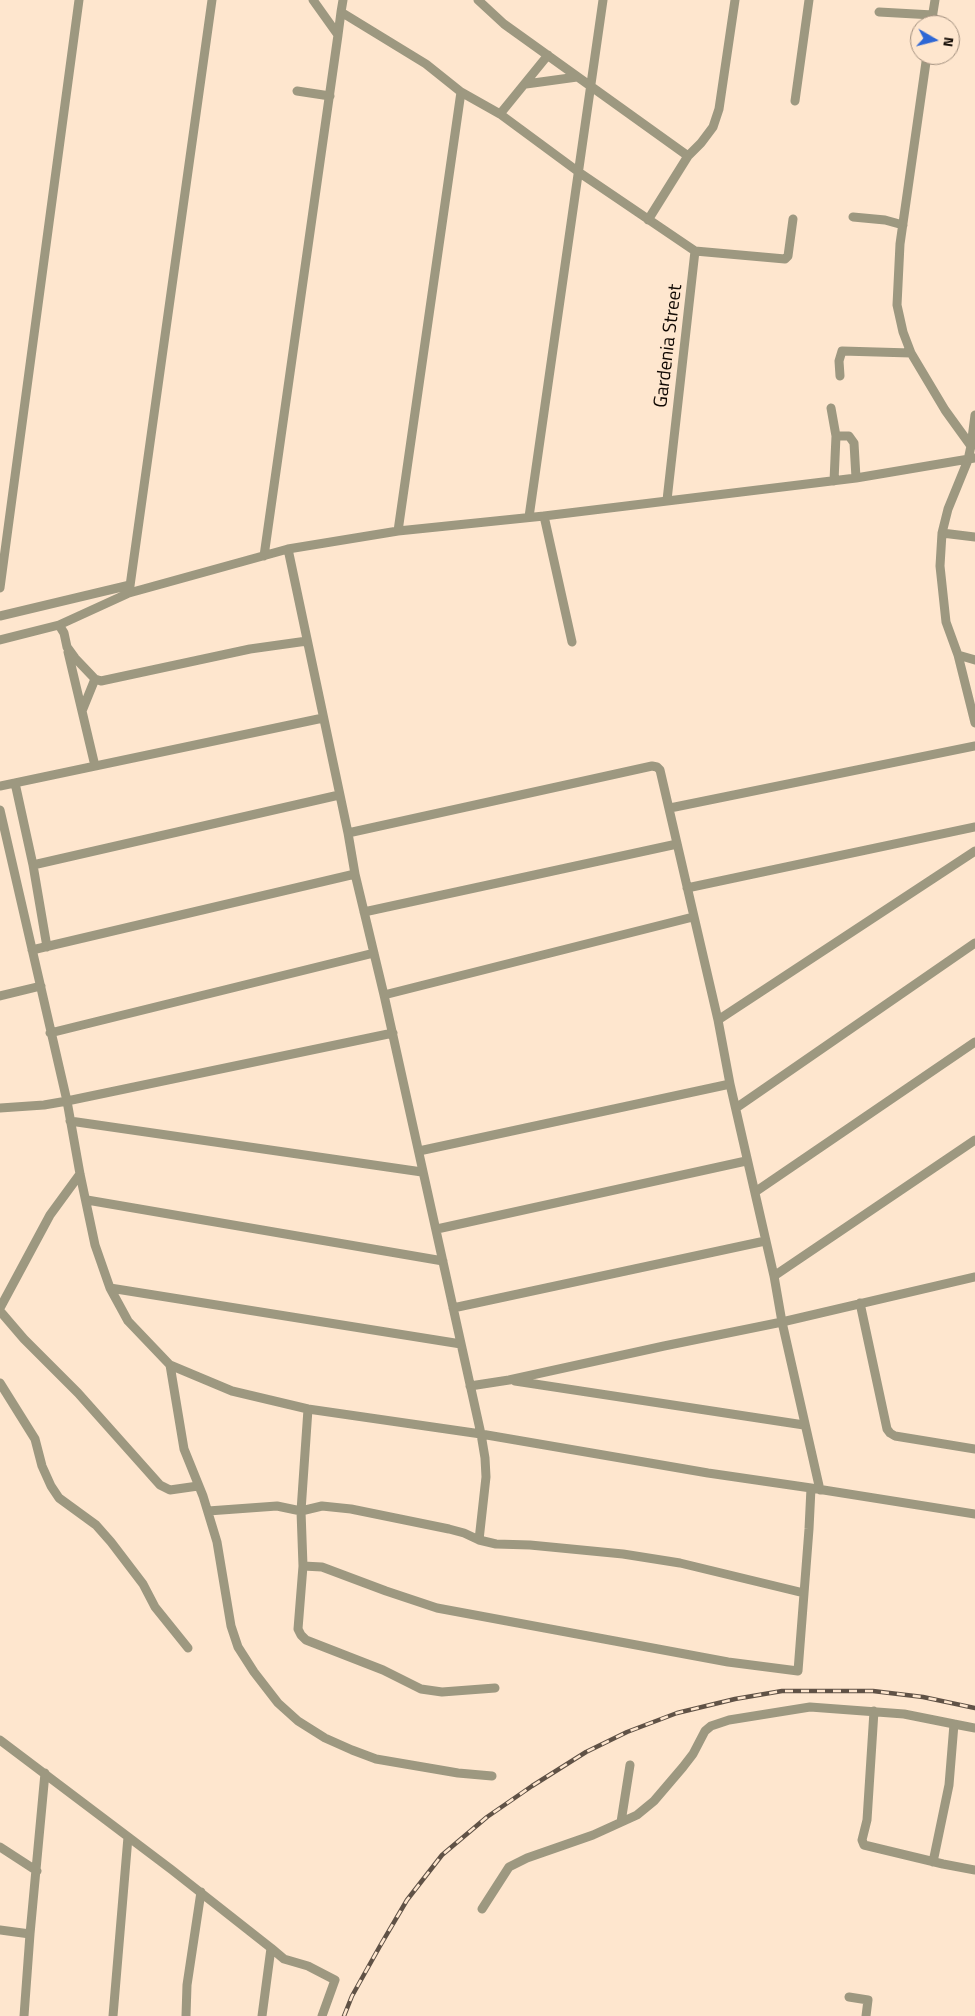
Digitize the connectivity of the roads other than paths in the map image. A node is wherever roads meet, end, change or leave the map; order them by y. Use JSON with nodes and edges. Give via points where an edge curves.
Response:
{"nodes":[{"id":1,"x":79,"y":0,"type":"edge"},
{"id":2,"x":212,"y":0,"type":"edge"},
{"id":3,"x":313,"y":0,"type":"edge"},
{"id":4,"x":343,"y":0,"type":"edge"},
{"id":5,"x":478,"y":0,"type":"edge"},
{"id":6,"x":603,"y":0,"type":"edge"},
{"id":7,"x":735,"y":0,"type":"edge"},
{"id":8,"x":808,"y":0,"type":"edge"},
{"id":9,"x":935,"y":0,"type":"edge"},
{"id":10,"x":341,"y":12,"type":"junction"},
{"id":11,"x":879,"y":12,"type":"dead end"},
{"id":12,"x":933,"y":15,"type":"joint"},
{"id":13,"x":338,"y":35,"type":"junction"},
{"id":14,"x":548,"y":55,"type":"junction"},
{"id":15,"x":926,"y":65,"type":"edge"},
{"id":16,"x":577,"y":77,"type":"junction"},
{"id":17,"x":526,"y":84,"type":"junction"},
{"id":18,"x":591,"y":88,"type":"junction"},
{"id":19,"x":297,"y":92,"type":"dead end"},
{"id":20,"x":461,"y":92,"type":"junction"},
{"id":21,"x":330,"y":96,"type":"junction"},
{"id":22,"x":796,"y":101,"type":"dead end"},
{"id":23,"x":500,"y":114,"type":"junction"},
{"id":24,"x":688,"y":156,"type":"junction"},
{"id":25,"x":580,"y":173,"type":"junction"},
{"id":26,"x":854,"y":217,"type":"dead end"},
{"id":27,"x":793,"y":219,"type":"dead end"},
{"id":28,"x":648,"y":220,"type":"junction"},
{"id":29,"x":903,"y":226,"type":"junction"},
{"id":30,"x":695,"y":251,"type":"junction"},
{"id":31,"x":911,"y":353,"type":"junction"},
{"id":32,"x":840,"y":376,"type":"dead end"},
{"id":33,"x":831,"y":408,"type":"dead end"},
{"id":34,"x":975,"y":415,"type":"edge"},
{"id":35,"x":836,"y":436,"type":"junction"},
{"id":36,"x":971,"y":446,"type":"junction"},
{"id":37,"x":972,"y":459,"type":"edge"},
{"id":38,"x":856,"y":478,"type":"junction"},
{"id":39,"x":834,"y":481,"type":"junction"},
{"id":40,"x":667,"y":500,"type":"junction"},
{"id":41,"x":544,"y":516,"type":"junction"},
{"id":42,"x":529,"y":517,"type":"junction"},
{"id":43,"x":398,"y":531,"type":"junction"},
{"id":44,"x":942,"y":533,"type":"junction"},
{"id":45,"x":975,"y":536,"type":"edge"},
{"id":46,"x":288,"y":549,"type":"junction"},
{"id":47,"x":264,"y":556,"type":"junction"},
{"id":48,"x":0,"y":588,"type":"edge"},
{"id":49,"x":129,"y":589,"type":"junction"},
{"id":50,"x":0,"y":616,"type":"edge"},
{"id":51,"x":59,"y":625,"type":"junction"},
{"id":52,"x":0,"y":640,"type":"edge"},
{"id":53,"x":307,"y":641,"type":"junction"},
{"id":54,"x":572,"y":642,"type":"dead end"},
{"id":55,"x":67,"y":646,"type":"junction"},
{"id":56,"x":958,"y":655,"type":"junction"},
{"id":57,"x":975,"y":660,"type":"edge"},
{"id":58,"x":95,"y":679,"type":"junction"},
{"id":59,"x":82,"y":711,"type":"junction"},
{"id":60,"x":323,"y":718,"type":"junction"},
{"id":61,"x":975,"y":723,"type":"edge"},
{"id":62,"x":975,"y":746,"type":"edge"},
{"id":63,"x":95,"y":766,"type":"junction"},
{"id":64,"x":15,"y":783,"type":"junction"},
{"id":65,"x":0,"y":786,"type":"edge"},
{"id":66,"x":339,"y":795,"type":"junction"},
{"id":67,"x":670,"y":808,"type":"junction"},
{"id":68,"x":0,"y":810,"type":"edge"},
{"id":69,"x":975,"y":827,"type":"edge"},
{"id":70,"x":348,"y":833,"type":"junction"},
{"id":71,"x":677,"y":844,"type":"junction"},
{"id":72,"x":975,"y":852,"type":"edge"},
{"id":73,"x":33,"y":865,"type":"junction"},
{"id":74,"x":355,"y":874,"type":"junction"},
{"id":75,"x":687,"y":888,"type":"junction"},
{"id":76,"x":364,"y":912,"type":"junction"},
{"id":77,"x":693,"y":917,"type":"junction"},
{"id":78,"x":975,"y":943,"type":"edge"},
{"id":79,"x":47,"y":947,"type":"junction"},
{"id":80,"x":32,"y":950,"type":"junction"},
{"id":81,"x":374,"y":953,"type":"junction"},
{"id":82,"x":41,"y":986,"type":"junction"},
{"id":83,"x":384,"y":995,"type":"junction"},
{"id":84,"x":0,"y":996,"type":"edge"},
{"id":85,"x":718,"y":1020,"type":"junction"},
{"id":86,"x":50,"y":1033,"type":"junction"},
{"id":87,"x":393,"y":1033,"type":"junction"},
{"id":88,"x":975,"y":1042,"type":"edge"},
{"id":89,"x":730,"y":1084,"type":"junction"},
{"id":90,"x":67,"y":1101,"type":"junction"},
{"id":91,"x":0,"y":1108,"type":"edge"},
{"id":92,"x":736,"y":1108,"type":"junction"},
{"id":93,"x":70,"y":1121,"type":"junction"},
{"id":94,"x":975,"y":1140,"type":"edge"},
{"id":95,"x":419,"y":1151,"type":"junction"},
{"id":96,"x":746,"y":1161,"type":"junction"},
{"id":97,"x":422,"y":1172,"type":"junction"},
{"id":98,"x":80,"y":1174,"type":"junction"},
{"id":99,"x":755,"y":1192,"type":"junction"},
{"id":100,"x":87,"y":1200,"type":"junction"},
{"id":101,"x":436,"y":1229,"type":"junction"},
{"id":102,"x":765,"y":1241,"type":"junction"},
{"id":103,"x":443,"y":1261,"type":"junction"},
{"id":104,"x":774,"y":1276,"type":"junction"},
{"id":105,"x":975,"y":1277,"type":"edge"},
{"id":106,"x":110,"y":1288,"type":"junction"},
{"id":107,"x":860,"y":1304,"type":"junction"},
{"id":108,"x":453,"y":1308,"type":"junction"},
{"id":109,"x":0,"y":1310,"type":"edge"},
{"id":110,"x":782,"y":1322,"type":"junction"},
{"id":111,"x":461,"y":1344,"type":"junction"},
{"id":112,"x":170,"y":1365,"type":"junction"},
{"id":113,"x":509,"y":1380,"type":"junction"},
{"id":114,"x":0,"y":1383,"type":"edge"},
{"id":115,"x":470,"y":1386,"type":"junction"},
{"id":116,"x":308,"y":1410,"type":"junction"},
{"id":117,"x":804,"y":1425,"type":"junction"},
{"id":118,"x":481,"y":1434,"type":"junction"},
{"id":119,"x":975,"y":1449,"type":"edge"},
{"id":120,"x":198,"y":1486,"type":"junction"},
{"id":121,"x":815,"y":1489,"type":"junction"},
{"id":122,"x":208,"y":1511,"type":"junction"},
{"id":123,"x":301,"y":1511,"type":"junction"},
{"id":124,"x":975,"y":1514,"type":"edge"},
{"id":125,"x":479,"y":1540,"type":"junction"},
{"id":126,"x":303,"y":1566,"type":"junction"},
{"id":127,"x":804,"y":1592,"type":"junction"},
{"id":128,"x":188,"y":1648,"type":"dead end"},
{"id":129,"x":495,"y":1688,"type":"dead end"},
{"id":130,"x":874,"y":1710,"type":"junction"},
{"id":131,"x":954,"y":1724,"type":"junction"},
{"id":132,"x":975,"y":1728,"type":"edge"},
{"id":133,"x":0,"y":1740,"type":"edge"},
{"id":134,"x":630,"y":1764,"type":"dead end"},
{"id":135,"x":45,"y":1773,"type":"junction"},
{"id":136,"x":492,"y":1776,"type":"dead end"},
{"id":137,"x":620,"y":1822,"type":"junction"},
{"id":138,"x":128,"y":1837,"type":"junction"},
{"id":139,"x":0,"y":1847,"type":"edge"},
{"id":140,"x":933,"y":1862,"type":"junction"},
{"id":141,"x":37,"y":1870,"type":"junction"},
{"id":142,"x":975,"y":1870,"type":"edge"},
{"id":143,"x":201,"y":1892,"type":"junction"},
{"id":144,"x":482,"y":1909,"type":"dead end"},
{"id":145,"x":0,"y":1930,"type":"edge"},
{"id":146,"x":30,"y":1934,"type":"junction"},
{"id":147,"x":271,"y":1948,"type":"junction"},
{"id":148,"x":849,"y":1998,"type":"dead end"},
{"id":149,"x":24,"y":2016,"type":"edge"},
{"id":150,"x":113,"y":2016,"type":"edge"},
{"id":151,"x":186,"y":2016,"type":"edge"},
{"id":152,"x":262,"y":2016,"type":"edge"},
{"id":153,"x":322,"y":2016,"type":"edge"},
{"id":154,"x":866,"y":2016,"type":"edge"}],
"edges":[{"from":1,"to":48,"type":"street"},
{"from":2,"to":49,"type":"street"},
{"from":3,"to":13,"type":"street"},
{"from":4,"to":10,"type":"street"},
{"from":5,"to":14,"type":"street","via":[[504,24]]},
{"from":6,"to":18,"type":"street"},
{"from":7,"to":24,"type":"street","via":[[719,109],[713,127]]},
{"from":8,"to":22,"type":"street"},
{"from":9,"to":12,"type":"street"},
{"from":10,"to":13,"type":"street"},
{"from":10,"to":20,"type":"street","via":[[426,64]]},
{"from":11,"to":12,"type":"street"},
{"from":13,"to":21,"type":"street"},
{"from":14,"to":16,"type":"street"},
{"from":14,"to":17,"type":"street"},
{"from":15,"to":29,"type":"street"},
{"from":16,"to":17,"type":"street"},
{"from":16,"to":18,"type":"street"},
{"from":17,"to":23,"type":"street"},
{"from":18,"to":24,"type":"street"},
{"from":18,"to":25,"type":"street"},
{"from":19,"to":21,"type":"street"},
{"from":20,"to":23,"type":"street"},
{"from":20,"to":43,"type":"street"},
{"from":21,"to":47,"type":"street"},
{"from":23,"to":25,"type":"street"},
{"from":24,"to":28,"type":"street"},
{"from":25,"to":28,"type":"street"},
{"from":25,"to":42,"type":"street"},
{"from":26,"to":29,"type":"street","via":[[885,220]]},
{"from":27,"to":30,"type":"street","via":[[785,259]]},
{"from":28,"to":30,"type":"street"},
{"from":29,"to":31,"type":"street","via":[[898,305]]},
{"from":30,"to":40,"type":"street","name":"Gardenia Street"},
{"from":31,"to":32,"type":"street","via":[[842,352]]},
{"from":31,"to":36,"type":"street"},
{"from":33,"to":35,"type":"street"},
{"from":34,"to":36,"type":"street"},
{"from":35,"to":38,"type":"street","via":[[849,436],[854,444]]},
{"from":35,"to":39,"type":"street"},
{"from":36,"to":37,"type":"street"},
{"from":37,"to":38,"type":"street"},
{"from":37,"to":44,"type":"street","via":[[948,508]]},
{"from":38,"to":39,"type":"street"},
{"from":39,"to":40,"type":"street"},
{"from":40,"to":41,"type":"street"},
{"from":41,"to":42,"type":"street"},
{"from":41,"to":54,"type":"street"},
{"from":42,"to":43,"type":"street"},
{"from":43,"to":46,"type":"street"},
{"from":44,"to":45,"type":"street"},
{"from":44,"to":56,"type":"street","via":[[942,593],[946,622]]},
{"from":46,"to":47,"type":"street"},
{"from":46,"to":53,"type":"street"},
{"from":47,"to":49,"type":"street"},
{"from":49,"to":50,"type":"street"},
{"from":49,"to":51,"type":"street"},
{"from":51,"to":52,"type":"street"},
{"from":51,"to":55,"type":"street"},
{"from":53,"to":58,"type":"street","via":[[250,649],[108,680]]},
{"from":53,"to":60,"type":"street"},
{"from":55,"to":58,"type":"street"},
{"from":55,"to":59,"type":"street"},
{"from":56,"to":57,"type":"street"},
{"from":56,"to":61,"type":"street"},
{"from":58,"to":59,"type":"street"},
{"from":59,"to":63,"type":"street"},
{"from":60,"to":63,"type":"street"},
{"from":60,"to":66,"type":"street"},
{"from":62,"to":67,"type":"street"},
{"from":63,"to":64,"type":"street"},
{"from":64,"to":65,"type":"street"},
{"from":64,"to":73,"type":"street"},
{"from":66,"to":70,"type":"street"},
{"from":66,"to":73,"type":"street"},
{"from":67,"to":70,"type":"street","via":[[660,770],[652,766]]},
{"from":67,"to":71,"type":"street"},
{"from":68,"to":80,"type":"street"},
{"from":69,"to":75,"type":"street"},
{"from":70,"to":74,"type":"street"},
{"from":71,"to":75,"type":"street"},
{"from":71,"to":76,"type":"street"},
{"from":72,"to":85,"type":"street"},
{"from":73,"to":79,"type":"street"},
{"from":74,"to":76,"type":"street"},
{"from":74,"to":79,"type":"street"},
{"from":75,"to":77,"type":"street"},
{"from":76,"to":81,"type":"street"},
{"from":77,"to":83,"type":"street"},
{"from":77,"to":85,"type":"street"},
{"from":78,"to":92,"type":"street"},
{"from":79,"to":80,"type":"street"},
{"from":80,"to":82,"type":"street"},
{"from":81,"to":83,"type":"street"},
{"from":81,"to":86,"type":"street"},
{"from":82,"to":84,"type":"street"},
{"from":82,"to":86,"type":"street"},
{"from":83,"to":87,"type":"street"},
{"from":85,"to":89,"type":"street"},
{"from":86,"to":90,"type":"street"},
{"from":87,"to":90,"type":"street"},
{"from":87,"to":95,"type":"street"},
{"from":88,"to":99,"type":"street"},
{"from":89,"to":92,"type":"street"},
{"from":89,"to":95,"type":"street"},
{"from":90,"to":91,"type":"street"},
{"from":90,"to":93,"type":"street"},
{"from":92,"to":96,"type":"street"},
{"from":93,"to":97,"type":"street"},
{"from":93,"to":98,"type":"street"},
{"from":94,"to":104,"type":"street"},
{"from":95,"to":97,"type":"street"},
{"from":96,"to":99,"type":"street"},
{"from":96,"to":101,"type":"street"},
{"from":97,"to":101,"type":"street"},
{"from":98,"to":100,"type":"street"},
{"from":98,"to":109,"type":"street","via":[[50,1215]]},
{"from":99,"to":102,"type":"street"},
{"from":100,"to":103,"type":"street"},
{"from":100,"to":106,"type":"street"},
{"from":101,"to":103,"type":"street"},
{"from":102,"to":104,"type":"street"},
{"from":102,"to":108,"type":"street"},
{"from":103,"to":108,"type":"street"},
{"from":104,"to":110,"type":"street"},
{"from":105,"to":107,"type":"street"},
{"from":106,"to":111,"type":"street"},
{"from":106,"to":112,"type":"street","via":[[128,1321]]},
{"from":107,"to":110,"type":"street"},
{"from":107,"to":119,"type":"street","via":[[890,1433]]},
{"from":108,"to":111,"type":"street"},
{"from":109,"to":120,"type":"street","via":[[160,1484],[170,1490]]},
{"from":110,"to":113,"type":"street"},
{"from":110,"to":117,"type":"street"},
{"from":111,"to":115,"type":"street"},
{"from":112,"to":116,"type":"street","via":[[232,1390]]},
{"from":112,"to":120,"type":"street","via":[[184,1450]]},
{"from":113,"to":115,"type":"street"},
{"from":113,"to":117,"type":"street"},
{"from":114,"to":128,"type":"street","via":[[35,1440],[42,1466],[59,1498],[96,1526],[111,1542],[159,1613]]},
{"from":115,"to":118,"type":"street"},
{"from":116,"to":118,"type":"street"},
{"from":116,"to":123,"type":"street"},
{"from":117,"to":121,"type":"street"},
{"from":118,"to":121,"type":"street"},
{"from":118,"to":125,"type":"street","via":[[486,1477]]},
{"from":120,"to":122,"type":"street"},
{"from":121,"to":124,"type":"street"},
{"from":121,"to":127,"type":"street"},
{"from":122,"to":123,"type":"street","via":[[277,1506]]},
{"from":122,"to":136,"type":"street","via":[[238,1647],[278,1703],[325,1738],[376,1759]]},
{"from":123,"to":125,"type":"street","via":[[322,1506],[351,1508],[449,1529]]},
{"from":123,"to":126,"type":"street"},
{"from":125,"to":127,"type":"street","via":[[680,1563]]},
{"from":126,"to":127,"type":"street","via":[[322,1567],[437,1608],[728,1662],[798,1671]]},
{"from":126,"to":129,"type":"street","via":[[298,1628],[306,1640],[421,1688],[442,1692]]},
{"from":130,"to":131,"type":"street"},
{"from":130,"to":137,"type":"street","via":[[810,1707],[711,1726],[684,1767],[654,1802],[638,1815]]},
{"from":130,"to":140,"type":"street","via":[[867,1820],[862,1840],[864,1845]]},
{"from":131,"to":132,"type":"street"},
{"from":131,"to":140,"type":"street","via":[[950,1785]]},
{"from":133,"to":135,"type":"street"},
{"from":134,"to":137,"type":"street"},
{"from":135,"to":138,"type":"street"},
{"from":135,"to":141,"type":"street"},
{"from":137,"to":144,"type":"street","via":[[509,1867]]},
{"from":138,"to":143,"type":"street"},
{"from":138,"to":150,"type":"street"},
{"from":139,"to":141,"type":"street"},
{"from":140,"to":142,"type":"street"},
{"from":141,"to":146,"type":"street"},
{"from":143,"to":147,"type":"street"},
{"from":143,"to":151,"type":"street","via":[[187,1985]]},
{"from":145,"to":146,"type":"street"},
{"from":146,"to":149,"type":"street"},
{"from":147,"to":152,"type":"street"},
{"from":147,"to":153,"type":"street","via":[[284,1959],[336,1980]]},
{"from":148,"to":154,"type":"street","via":[[868,2000]]}]}
